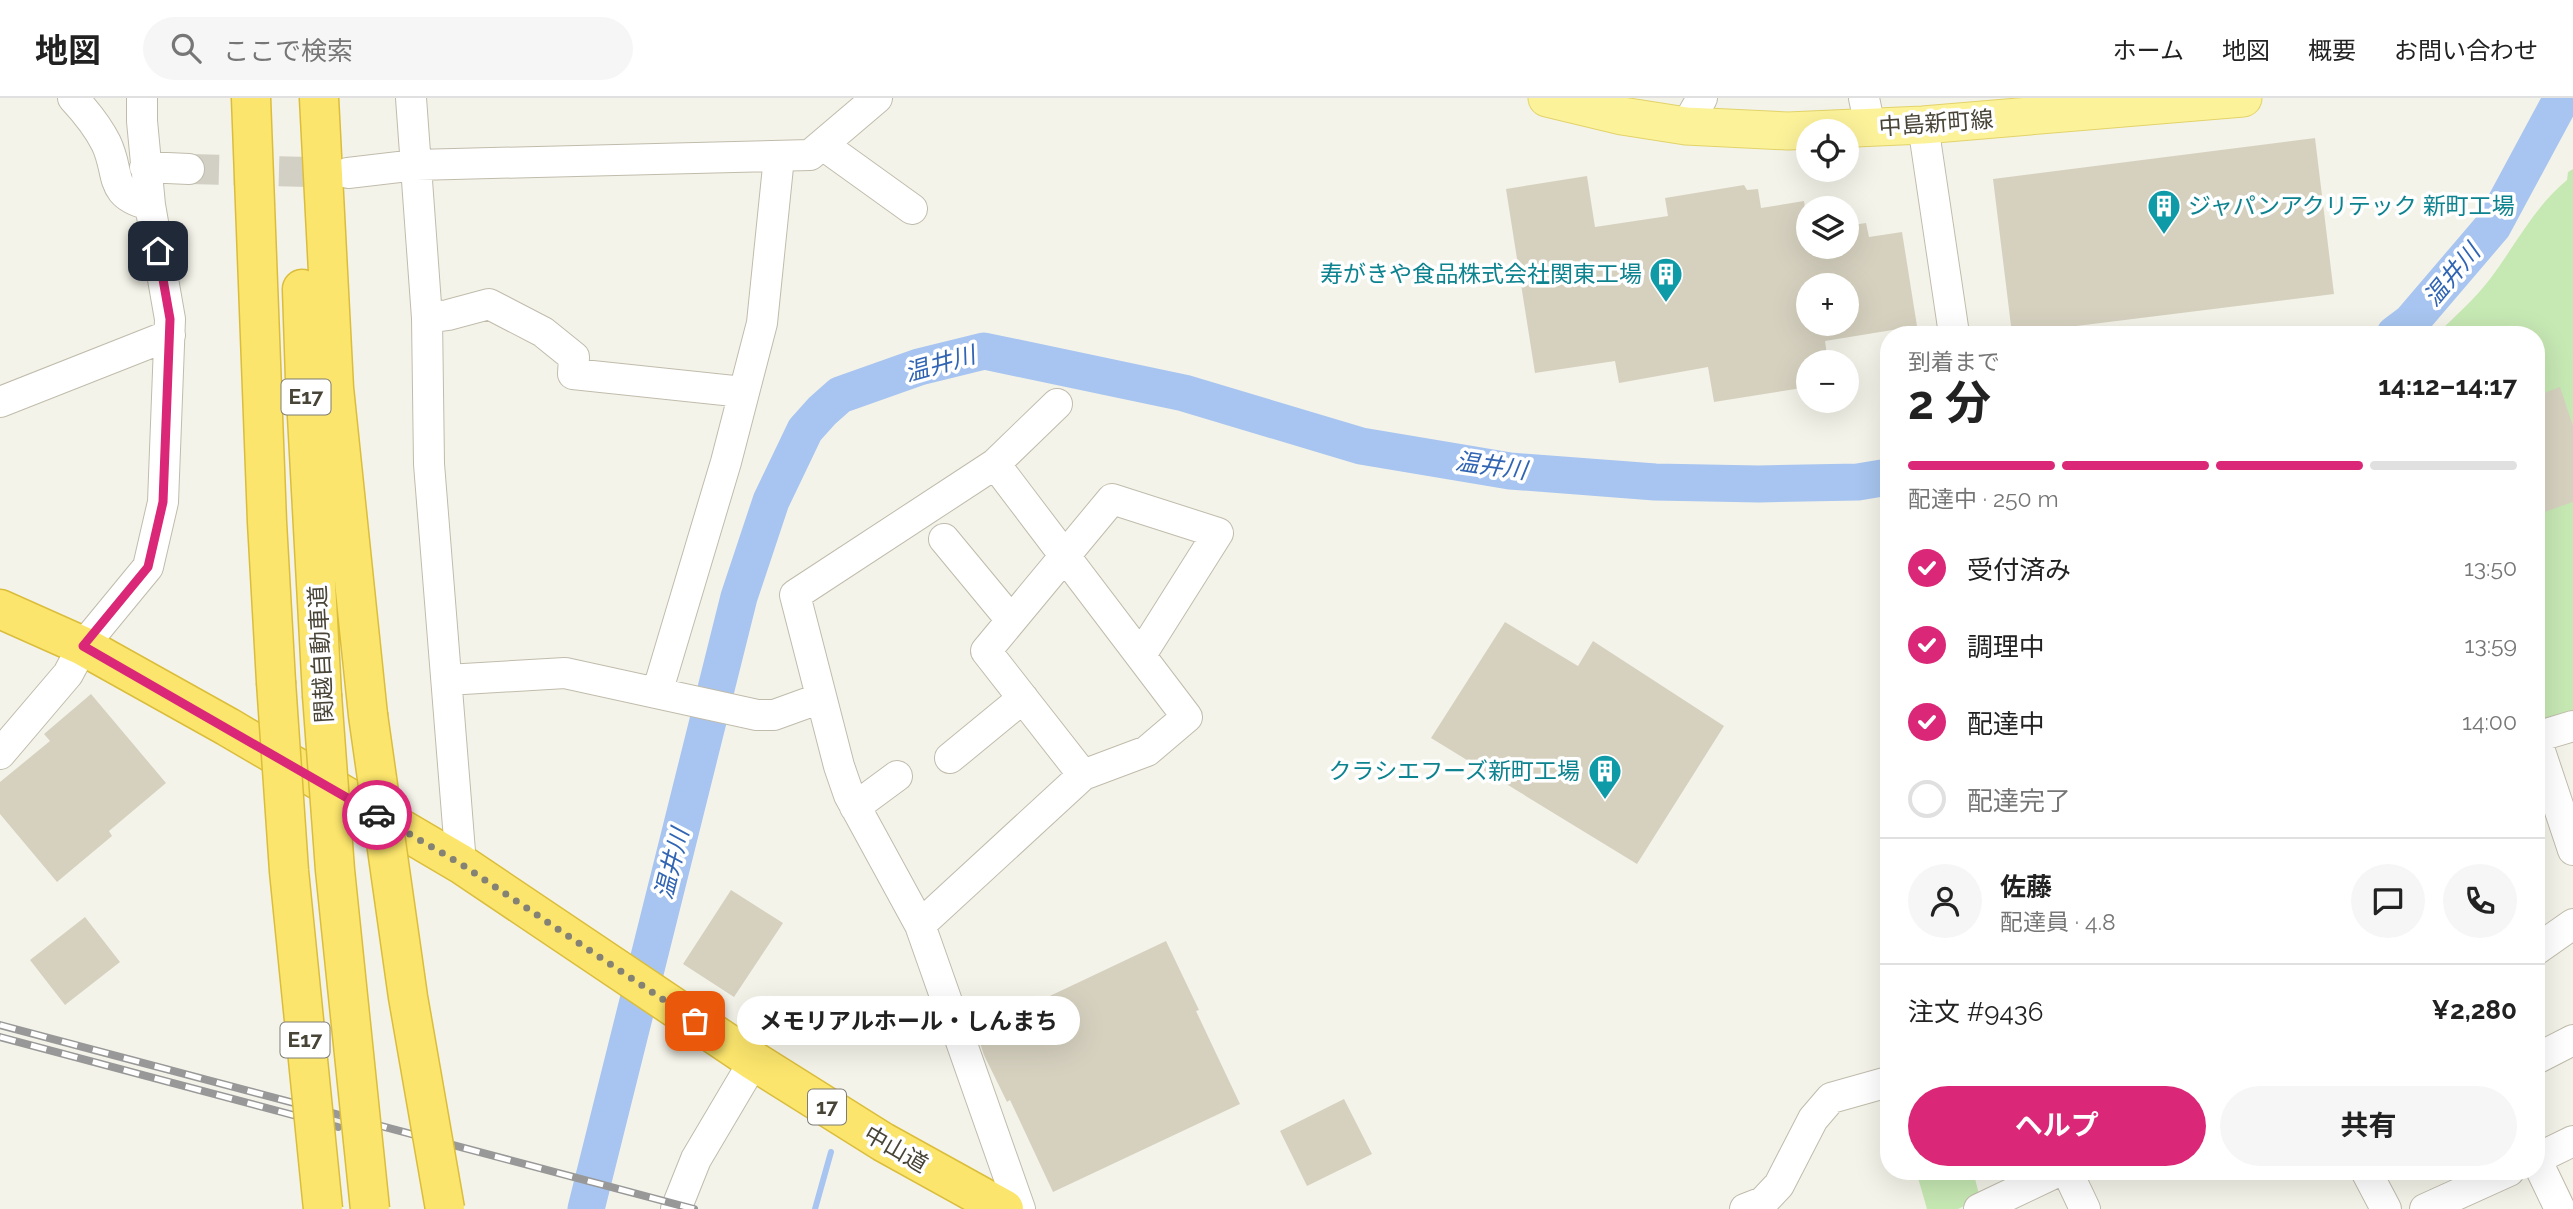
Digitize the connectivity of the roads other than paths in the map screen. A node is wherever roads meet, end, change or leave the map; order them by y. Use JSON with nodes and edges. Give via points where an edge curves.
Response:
{"nodes":[{"id":1,"x":74,"y":98,"type":"edge"},
{"id":2,"x":142,"y":98,"type":"edge"},
{"id":3,"x":251,"y":98,"type":"edge"},
{"id":4,"x":298,"y":98,"type":"edge"},
{"id":5,"x":319,"y":98,"type":"edge"},
{"id":6,"x":411,"y":98,"type":"edge"},
{"id":7,"x":877,"y":98,"type":"edge"},
{"id":8,"x":1547,"y":98,"type":"edge"},
{"id":9,"x":2243,"y":98,"type":"edge"},
{"id":10,"x":1694,"y":112,"type":"edge"},
{"id":11,"x":1867,"y":113,"type":"edge"},
{"id":12,"x":1923,"y":125,"type":"junction"},
{"id":13,"x":823,"y":145,"type":"junction"},
{"id":14,"x":779,"y":157,"type":"junction"},
{"id":15,"x":416,"y":164,"type":"junction"},
{"id":16,"x":145,"y":167,"type":"junction"},
{"id":17,"x":189,"y":169,"type":"tunnel mouth"},
{"id":18,"x":348,"y":173,"type":"tunnel mouth"},
{"id":19,"x":150,"y":205,"type":"junction"},
{"id":20,"x":912,"y":209,"type":"dead end"},
{"id":21,"x":427,"y":318,"type":"junction"},
{"id":22,"x":1953,"y":326,"type":"edge"},
{"id":23,"x":170,"y":335,"type":"junction"},
{"id":24,"x":743,"y":392,"type":"junction"},
{"id":25,"x":0,"y":402,"type":"edge"},
{"id":26,"x":1057,"y":404,"type":"dead end"},
{"id":27,"x":995,"y":464,"type":"junction"},
{"id":28,"x":944,"y":539,"type":"dead end"},
{"id":29,"x":1065,"y":555,"type":"junction"},
{"id":30,"x":0,"y":608,"type":"edge"},
{"id":31,"x":1011,"y":620,"type":"junction"},
{"id":32,"x":83,"y":646,"type":"junction"},
{"id":33,"x":1141,"y":655,"type":"junction"},
{"id":34,"x":447,"y":680,"type":"junction"},
{"id":35,"x":660,"y":693,"type":"junction"},
{"id":36,"x":821,"y":698,"type":"junction"},
{"id":37,"x":1023,"y":698,"type":"junction"},
{"id":38,"x":2573,"y":726,"type":"edge"},
{"id":39,"x":2545,"y":735,"type":"edge"},
{"id":40,"x":0,"y":754,"type":"edge"},
{"id":41,"x":950,"y":758,"type":"dead end"},
{"id":42,"x":2545,"y":765,"type":"edge"},
{"id":43,"x":1083,"y":775,"type":"junction"},
{"id":44,"x":897,"y":776,"type":"dead end"},
{"id":45,"x":855,"y":807,"type":"junction"},
{"id":46,"x":2573,"y":850,"type":"edge"},
{"id":47,"x":461,"y":864,"type":"junction"},
{"id":48,"x":289,"y":872,"type":"junction"},
{"id":49,"x":2573,"y":924,"type":"edge"},
{"id":50,"x":920,"y":925,"type":"junction"},
{"id":51,"x":2545,"y":944,"type":"edge"},
{"id":52,"x":2573,"y":1040,"type":"edge"},
{"id":53,"x":2545,"y":1054,"type":"edge"},
{"id":54,"x":754,"y":1061,"type":"junction"},
{"id":55,"x":1880,"y":1084,"type":"edge"},
{"id":56,"x":2573,"y":1141,"type":"edge"},
{"id":57,"x":2545,"y":1155,"type":"edge"},
{"id":58,"x":2545,"y":1178,"type":"edge"},
{"id":59,"x":2040,"y":1180,"type":"edge"},
{"id":60,"x":2071,"y":1180,"type":"edge"},
{"id":61,"x":2371,"y":1180,"type":"edge"},
{"id":62,"x":2489,"y":1180,"type":"edge"},
{"id":63,"x":312,"y":1209,"type":"edge"},
{"id":64,"x":323,"y":1209,"type":"edge"},
{"id":65,"x":370,"y":1209,"type":"edge"},
{"id":66,"x":445,"y":1209,"type":"edge"},
{"id":67,"x":676,"y":1209,"type":"edge"},
{"id":68,"x":1004,"y":1209,"type":"edge"},
{"id":69,"x":1020,"y":1209,"type":"edge"},
{"id":70,"x":1745,"y":1209,"type":"edge"},
{"id":71,"x":1979,"y":1209,"type":"edge"},
{"id":72,"x":2085,"y":1209,"type":"edge"},
{"id":73,"x":2386,"y":1209,"type":"edge"},
{"id":74,"x":2425,"y":1209,"type":"edge"},
{"id":75,"x":2560,"y":1209,"type":"edge"}],
"edges":[{"from":1,"to":19,"type":"street","via":[[108,146],[121,191],[131,201]]},
{"from":2,"to":16,"type":"street"},
{"from":3,"to":48,"type":"highway","name":"関越自動車道","number":"E17","bridge":true,"via":[[267,522]]},
{"from":4,"to":65,"type":"highway","name":"関越自動車道","number":"E17","bridge":true,"via":[[305,379],[322,695],[336,884]]},
{"from":5,"to":66,"type":"highway","bridge":true,"via":[[334,388],[368,715],[408,997]]},
{"from":6,"to":15,"type":"street"},
{"from":7,"to":13,"type":"street"},
{"from":8,"to":10,"type":"main road","name":"中島新町線","via":[[1622,116]]},
{"from":9,"to":12,"type":"main road","name":"中島新町線"},
{"from":10,"to":11,"type":"main road","name":"中島新町線","via":[[1788,131]]},
{"from":11,"to":12,"type":"main road","name":"中島新町線"},
{"from":12,"to":22,"type":"street"},
{"from":13,"to":14,"type":"street","via":[[810,155]]},
{"from":13,"to":20,"type":"street"},
{"from":14,"to":15,"type":"street"},
{"from":14,"to":24,"type":"street","via":[[762,323]]},
{"from":15,"to":18,"type":"street"},
{"from":15,"to":21,"type":"street"},
{"from":16,"to":17,"type":"street"},
{"from":16,"to":19,"type":"street"},
{"from":19,"to":23,"type":"street"},
{"from":21,"to":24,"type":"street","via":[[489,304],[543,332],[575,357],[573,374]]},
{"from":21,"to":34,"type":"street","via":[[429,464]]},
{"from":23,"to":25,"type":"street"},
{"from":23,"to":32,"type":"street","via":[[163,502],[148,567]]},
{"from":24,"to":35,"type":"street"},
{"from":26,"to":27,"type":"street"},
{"from":27,"to":29,"type":"street"},
{"from":27,"to":36,"type":"street","via":[[795,595]]},
{"from":28,"to":31,"type":"street"},
{"from":29,"to":31,"type":"street"},
{"from":29,"to":33,"type":"street"},
{"from":29,"to":33,"type":"street","via":[[1112,499],[1219,533]]},
{"from":30,"to":32,"type":"highway","name":"中山道","number":"17"},
{"from":31,"to":37,"type":"street","via":[[986,651]]},
{"from":32,"to":40,"type":"street","via":[[68,674]]},
{"from":32,"to":47,"type":"highway","name":"中山道","number":"17"},
{"from":33,"to":43,"type":"street","via":[[1187,717],[1147,751]]},
{"from":34,"to":35,"type":"street","via":[[565,673]]},
{"from":34,"to":47,"type":"street"},
{"from":35,"to":36,"type":"street","via":[[736,712],[774,715]]},
{"from":36,"to":45,"type":"street"},
{"from":37,"to":41,"type":"street"},
{"from":37,"to":43,"type":"street"},
{"from":38,"to":39,"type":"street"},
{"from":42,"to":46,"type":"street"},
{"from":43,"to":50,"type":"street"},
{"from":44,"to":45,"type":"street"},
{"from":45,"to":50,"type":"street"},
{"from":47,"to":54,"type":"highway","name":"中山道","number":"17"},
{"from":48,"to":63,"type":"highway","bridge":true},
{"from":48,"to":64,"type":"highway","name":"関越自動車道","number":"E17","bridge":true},
{"from":49,"to":51,"type":"street"},
{"from":50,"to":69,"type":"street"},
{"from":52,"to":53,"type":"street"},
{"from":54,"to":67,"type":"street","via":[[696,1160]]},
{"from":54,"to":68,"type":"highway","name":"中山道","number":"17","via":[[883,1142]]},
{"from":55,"to":70,"type":"street","via":[[1831,1098],[1813,1119],[1779,1185],[1763,1202]]},
{"from":56,"to":57,"type":"street"},
{"from":58,"to":75,"type":"street"},
{"from":59,"to":71,"type":"street"},
{"from":60,"to":72,"type":"street"},
{"from":61,"to":73,"type":"street"},
{"from":62,"to":74,"type":"street"}]}
